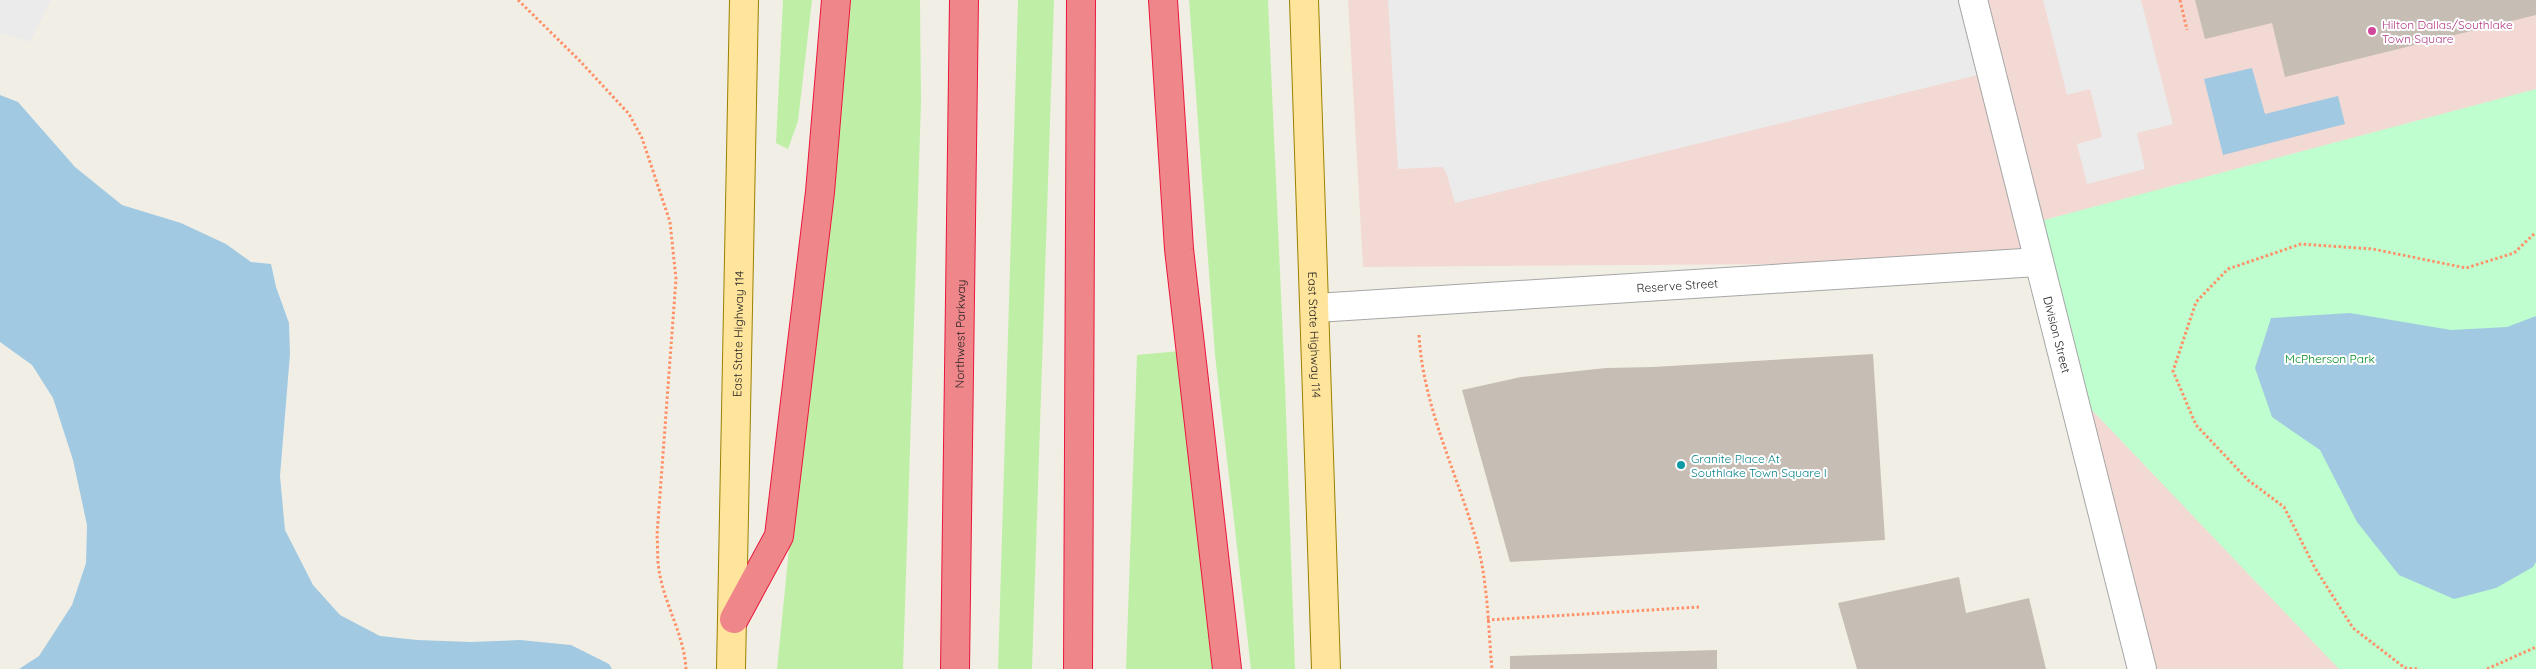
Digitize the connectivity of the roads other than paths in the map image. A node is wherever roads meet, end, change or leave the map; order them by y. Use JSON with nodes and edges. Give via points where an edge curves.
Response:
{"nodes":[{"id":1,"x":744,"y":0,"type":"edge"},
{"id":2,"x":836,"y":0,"type":"edge"},
{"id":3,"x":964,"y":0,"type":"edge"},
{"id":4,"x":1081,"y":0,"type":"edge"},
{"id":5,"x":1163,"y":0,"type":"edge"},
{"id":6,"x":1304,"y":0,"type":"edge"},
{"id":7,"x":1972,"y":0,"type":"edge"},
{"id":8,"x":2039,"y":262,"type":"junction"},
{"id":9,"x":1316,"y":308,"type":"junction"},
{"id":10,"x":734,"y":619,"type":"junction"},
{"id":11,"x":731,"y":669,"type":"edge"},
{"id":12,"x":955,"y":669,"type":"edge"},
{"id":13,"x":1078,"y":669,"type":"edge"},
{"id":14,"x":1227,"y":669,"type":"edge"},
{"id":15,"x":1326,"y":669,"type":"edge"},
{"id":16,"x":2142,"y":669,"type":"edge"}],
"edges":[{"from":1,"to":10,"type":"main road","name":"East State Highway 114"},
{"from":2,"to":10,"type":"highway","via":[[820,192],[779,536]]},
{"from":3,"to":12,"type":"highway","name":"Northwest Parkway"},
{"from":4,"to":13,"type":"highway"},
{"from":5,"to":14,"type":"highway","via":[[1179,250]]},
{"from":6,"to":9,"type":"main road","name":"East State Highway 114"},
{"from":7,"to":8,"type":"street","name":"Division Street"},
{"from":8,"to":9,"type":"street","name":"Reserve Street"},
{"from":8,"to":16,"type":"street","name":"Division Street"},
{"from":9,"to":15,"type":"main road","name":"East State Highway 114"},
{"from":10,"to":11,"type":"main road","name":"East State Highway 114"}]}
